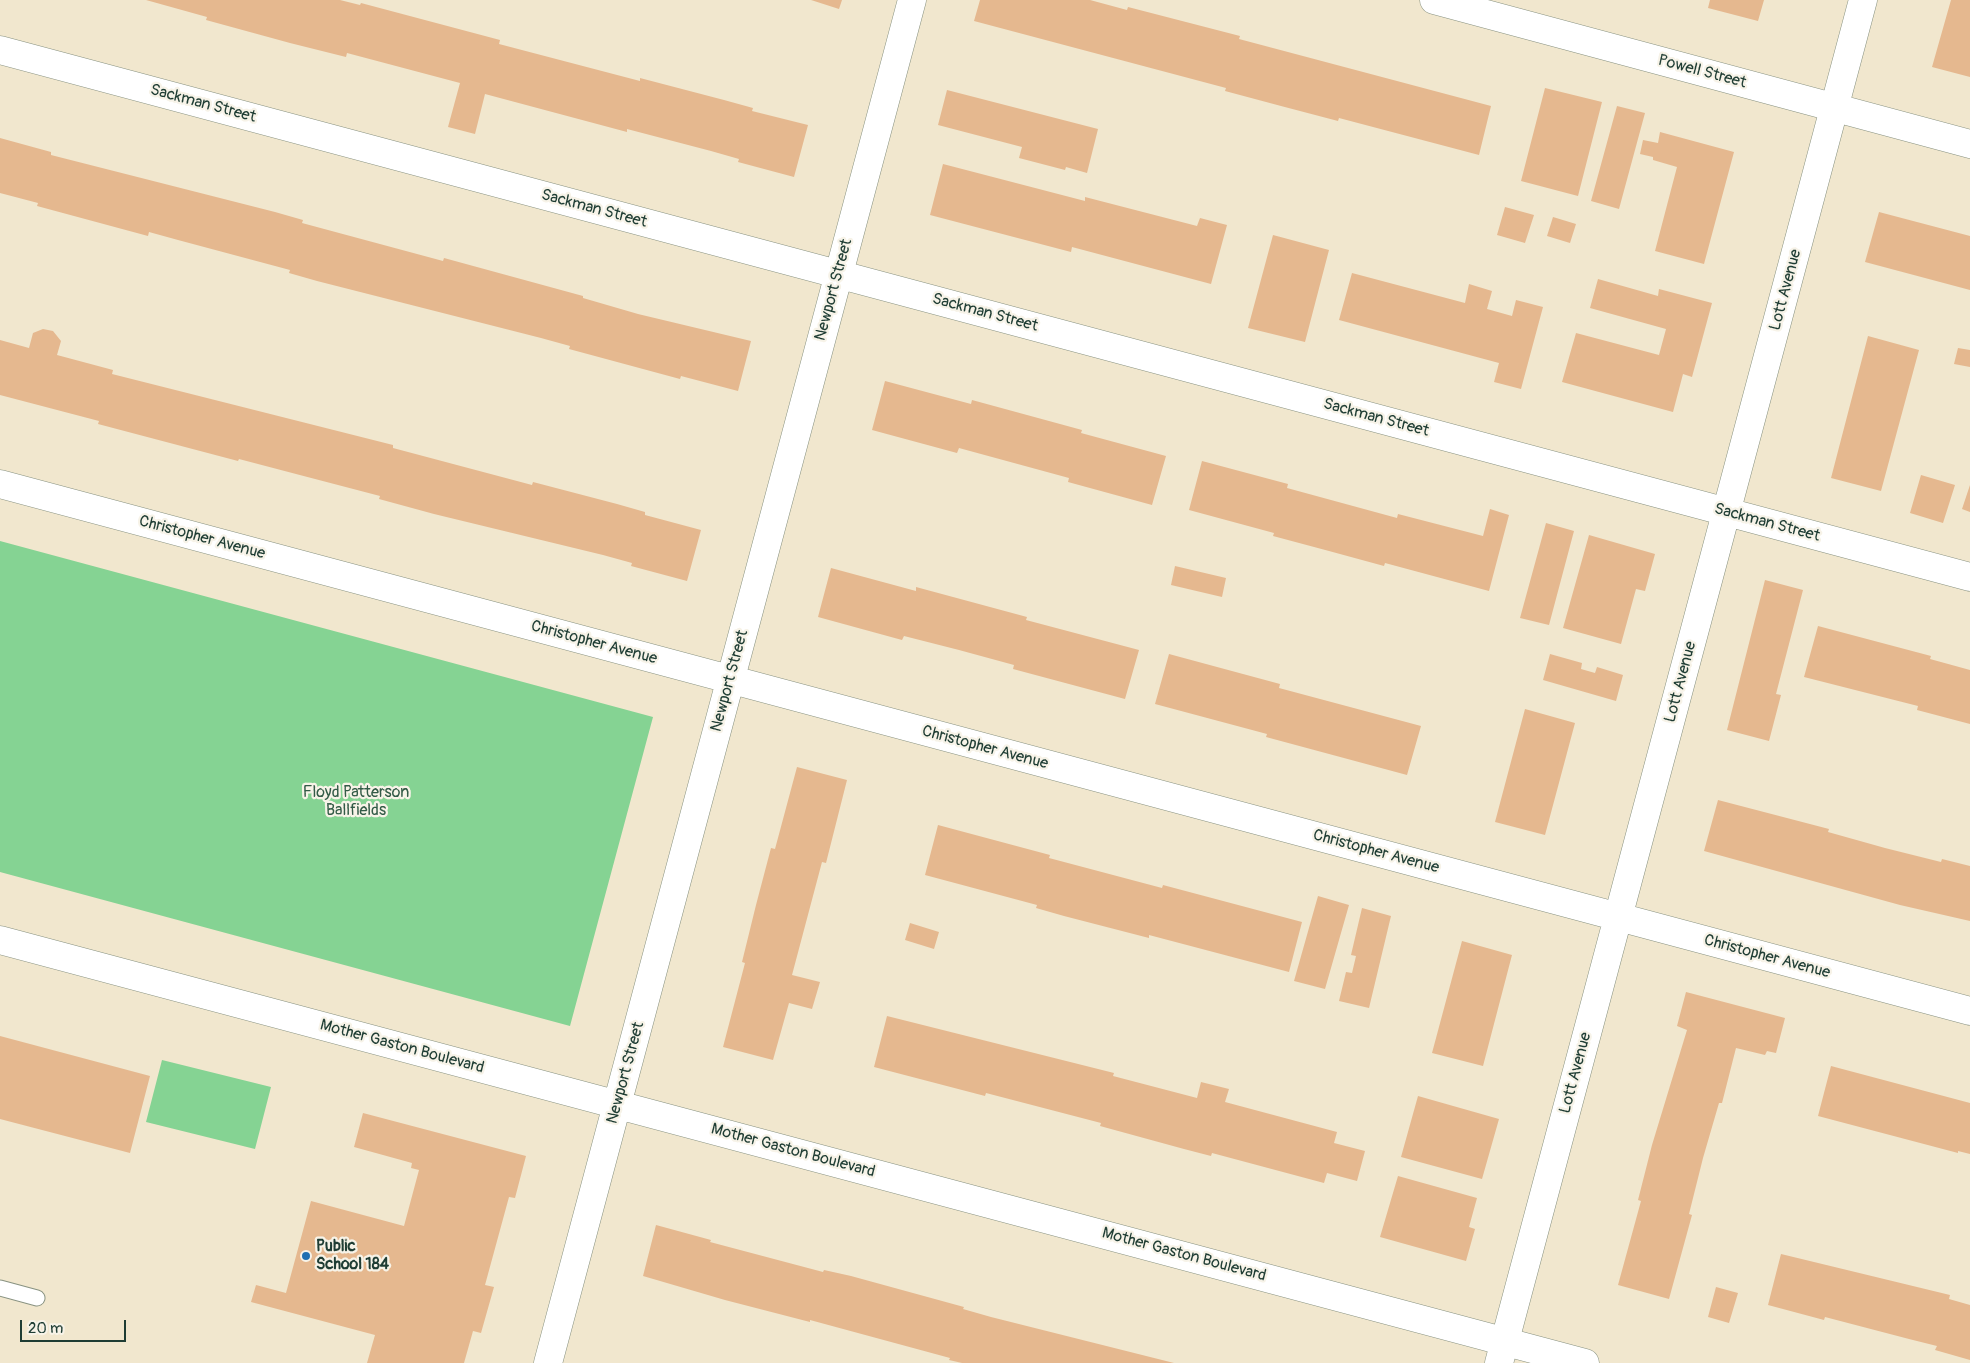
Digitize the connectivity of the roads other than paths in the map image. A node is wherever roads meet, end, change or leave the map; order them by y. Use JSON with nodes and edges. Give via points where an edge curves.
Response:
{"nodes":[{"id":1,"x":912,"y":0,"type":"edge"},
{"id":2,"x":1434,"y":0,"type":"edge"},
{"id":3,"x":1863,"y":0,"type":"edge"},
{"id":4,"x":0,"y":50,"type":"edge"},
{"id":5,"x":1834,"y":107,"type":"junction"},
{"id":6,"x":1970,"y":144,"type":"edge"},
{"id":7,"x":839,"y":274,"type":"junction"},
{"id":8,"x":0,"y":484,"type":"edge"},
{"id":9,"x":1726,"y":512,"type":"junction"},
{"id":10,"x":1970,"y":577,"type":"edge"},
{"id":11,"x":730,"y":680,"type":"junction"},
{"id":12,"x":1618,"y":917,"type":"junction"},
{"id":13,"x":0,"y":940,"type":"edge"},
{"id":14,"x":1970,"y":1011,"type":"edge"},
{"id":15,"x":617,"y":1104,"type":"junction"},
{"id":16,"x":0,"y":1288,"type":"edge"},
{"id":17,"x":37,"y":1298,"type":"dead end"},
{"id":18,"x":1501,"y":1352,"type":"edge"},
{"id":19,"x":548,"y":1363,"type":"edge"},
{"id":20,"x":1586,"y":1363,"type":"edge"}],
"edges":[{"from":1,"to":7,"type":"street","name":"Newport Street"},
{"from":2,"to":5,"type":"street","name":"Powell Street"},
{"from":3,"to":5,"type":"street","name":"Lott Avenue"},
{"from":4,"to":7,"type":"street","name":"Sackman Street"},
{"from":5,"to":6,"type":"street","name":"Powell Street"},
{"from":5,"to":9,"type":"street","name":"Lott Avenue"},
{"from":7,"to":9,"type":"street","name":"Sackman Street"},
{"from":7,"to":11,"type":"street","name":"Newport Street"},
{"from":8,"to":11,"type":"street","name":"Christopher Avenue"},
{"from":9,"to":10,"type":"street","name":"Sackman Street"},
{"from":9,"to":12,"type":"street","name":"Lott Avenue"},
{"from":11,"to":12,"type":"street","name":"Christopher Avenue"},
{"from":11,"to":15,"type":"street","name":"Newport Street"},
{"from":12,"to":14,"type":"street","name":"Christopher Avenue"},
{"from":12,"to":18,"type":"street","name":"Lott Avenue"},
{"from":13,"to":15,"type":"street","name":"Mother Gaston Boulevard"},
{"from":15,"to":18,"type":"street","name":"Mother Gaston Boulevard"},
{"from":15,"to":19,"type":"street","name":"Newport Street"},
{"from":16,"to":17,"type":"lane"},
{"from":18,"to":20,"type":"street","name":"Mother Gaston Boulevard"}]}
